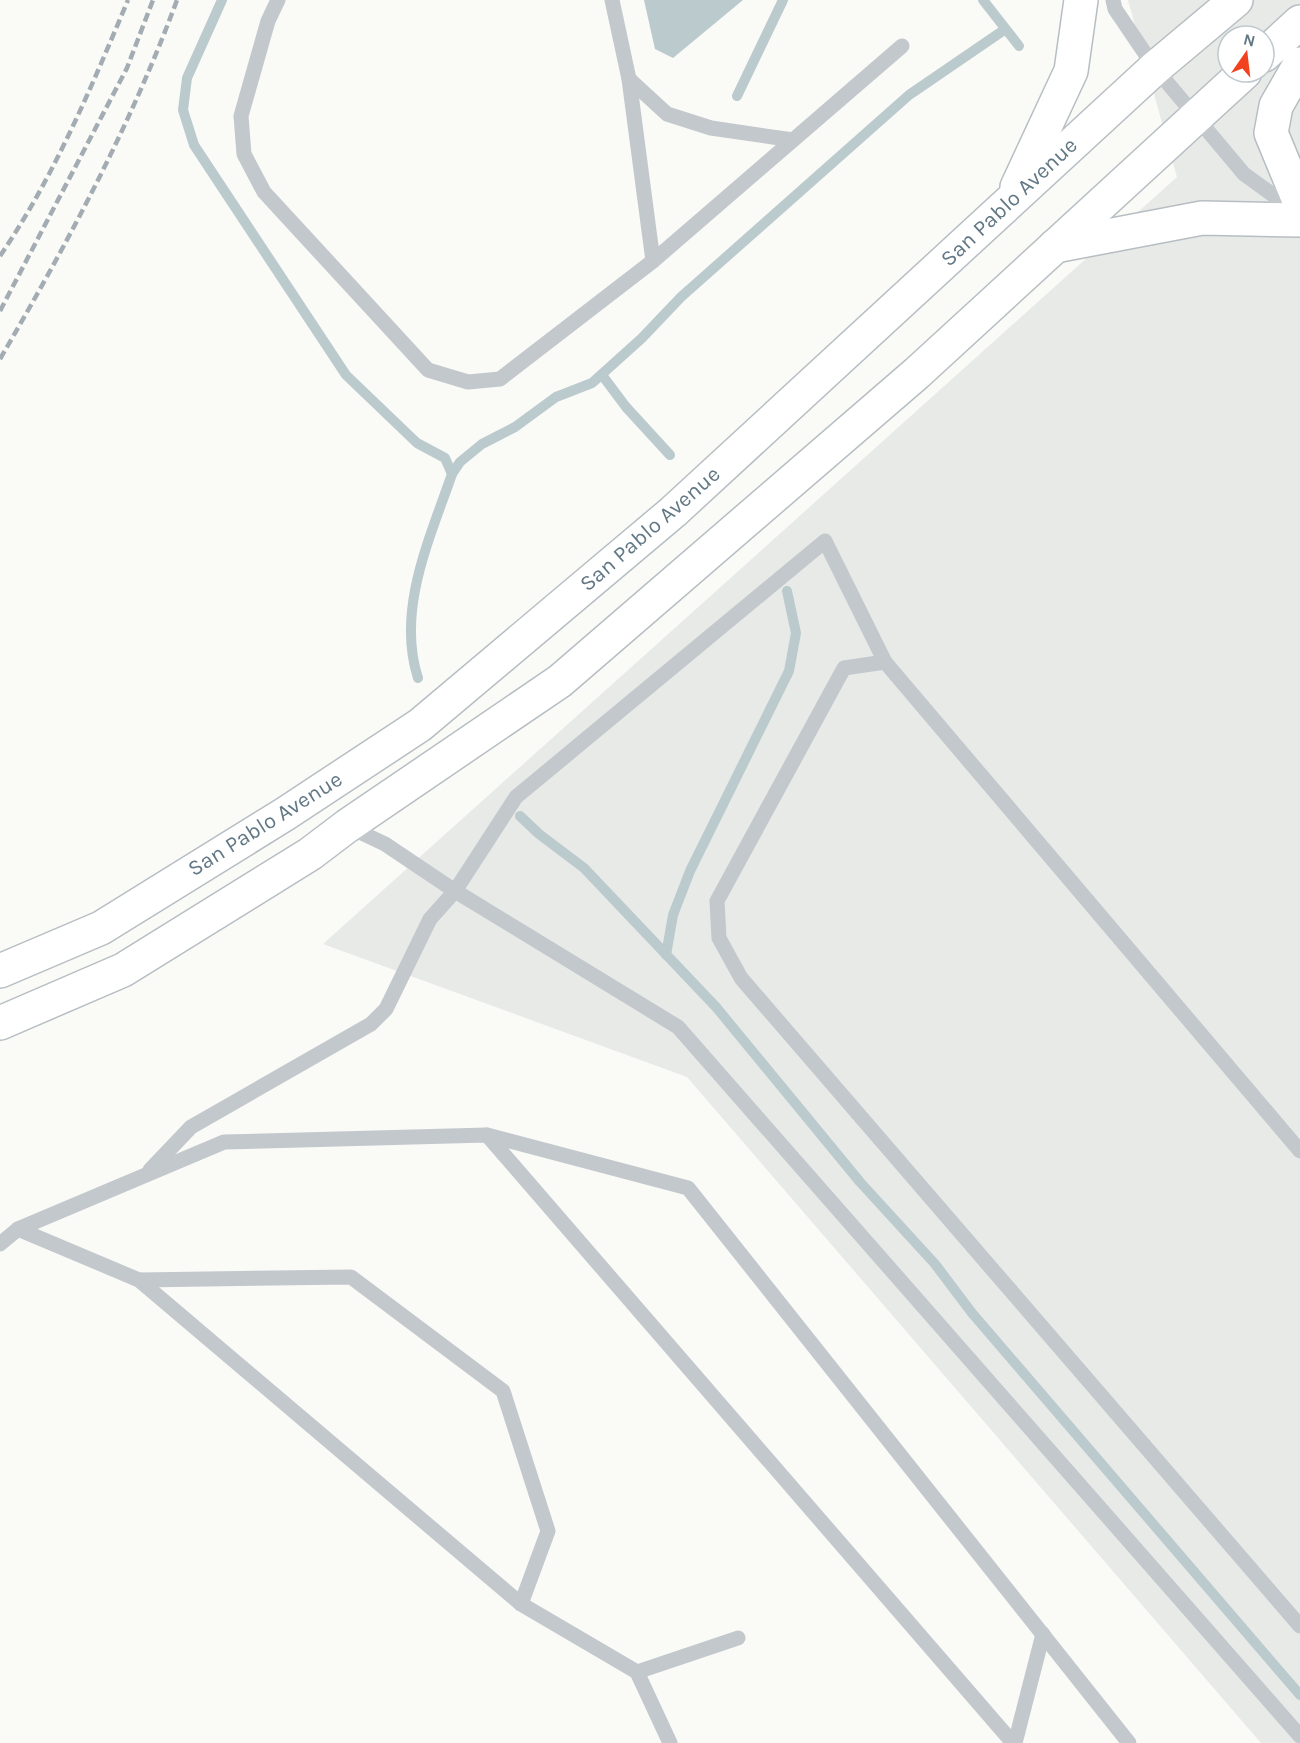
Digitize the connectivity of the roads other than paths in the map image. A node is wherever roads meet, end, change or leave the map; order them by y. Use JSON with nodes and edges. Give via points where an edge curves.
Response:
{"nodes":[{"id":1,"x":278,"y":0,"type":"edge"},
{"id":2,"x":612,"y":0,"type":"edge"},
{"id":3,"x":1081,"y":0,"type":"edge"},
{"id":4,"x":1113,"y":0,"type":"edge"},
{"id":5,"x":1236,"y":0,"type":"edge"},
{"id":6,"x":1300,"y":22,"type":"edge"},
{"id":7,"x":1276,"y":44,"type":"edge"},
{"id":8,"x":902,"y":46,"type":"dead end"},
{"id":9,"x":1300,"y":64,"type":"edge"},
{"id":10,"x":1155,"y":68,"type":"junction"},
{"id":11,"x":629,"y":79,"type":"junction"},
{"id":12,"x":1232,"y":84,"type":"edge"},
{"id":13,"x":1196,"y":117,"type":"junction"},
{"id":14,"x":793,"y":140,"type":"junction"},
{"id":15,"x":1294,"y":173,"type":"edge"},
{"id":16,"x":1011,"y":200,"type":"junction"},
{"id":17,"x":1300,"y":203,"type":"edge"},
{"id":18,"x":1300,"y":215,"type":"edge"},
{"id":19,"x":1300,"y":220,"type":"edge"},
{"id":20,"x":1055,"y":246,"type":"junction"},
{"id":21,"x":654,"y":261,"type":"junction"},
{"id":22,"x":885,"y":662,"type":"junction"},
{"id":23,"x":346,"y":826,"type":"junction"},
{"id":24,"x":455,"y":891,"type":"junction"},
{"id":25,"x":0,"y":971,"type":"edge"},
{"id":26,"x":0,"y":1023,"type":"edge"},
{"id":27,"x":487,"y":1134,"type":"junction"},
{"id":28,"x":1300,"y":1151,"type":"edge"},
{"id":29,"x":144,"y":1176,"type":"junction"},
{"id":30,"x":18,"y":1228,"type":"junction"},
{"id":31,"x":0,"y":1244,"type":"edge"},
{"id":32,"x":139,"y":1280,"type":"junction"},
{"id":33,"x":521,"y":1604,"type":"junction"},
{"id":34,"x":1300,"y":1626,"type":"edge"},
{"id":35,"x":1043,"y":1635,"type":"junction"},
{"id":36,"x":738,"y":1638,"type":"dead end"},
{"id":37,"x":637,"y":1672,"type":"junction"},
{"id":38,"x":1300,"y":1736,"type":"edge"},
{"id":39,"x":670,"y":1743,"type":"edge"},
{"id":40,"x":1014,"y":1743,"type":"edge"},
{"id":41,"x":1129,"y":1743,"type":"edge"}],
"edges":[{"from":1,"to":21,"type":"lane","via":[[268,21],[241,116],[244,154],[264,192],[428,370],[468,382],[500,380]]},
{"from":2,"to":11,"type":"lane"},
{"from":3,"to":16,"type":"main road","via":[[1071,71]]},
{"from":4,"to":10,"type":"lane","via":[[1115,9]]},
{"from":5,"to":10,"type":"main road","name":"San Pablo Avenue"},
{"from":6,"to":7,"type":"main road"},
{"from":8,"to":14,"type":"lane"},
{"from":9,"to":15,"type":"main road","via":[[1271,118],[1271,133]]},
{"from":10,"to":13,"type":"lane"},
{"from":10,"to":16,"type":"main road","name":"San Pablo Avenue"},
{"from":11,"to":14,"type":"lane","via":[[667,114],[711,128]]},
{"from":11,"to":21,"type":"lane"},
{"from":12,"to":13,"type":"main road","name":"San Pablo Avenue"},
{"from":13,"to":18,"type":"lane","via":[[1244,174]]},
{"from":13,"to":20,"type":"main road","name":"San Pablo Avenue"},
{"from":14,"to":21,"type":"lane"},
{"from":15,"to":17,"type":"main road"},
{"from":16,"to":25,"type":"main road","name":"San Pablo Avenue","via":[[673,512],[420,725],[101,928]]},
{"from":19,"to":20,"type":"main road","via":[[1202,218]]},
{"from":20,"to":23,"type":"main road","name":"San Pablo Avenue","via":[[917,373],[560,681]]},
{"from":22,"to":24,"type":"lane","via":[[825,541],[516,797]]},
{"from":22,"to":28,"type":"lane"},
{"from":22,"to":34,"type":"lane","via":[[844,668],[717,901],[719,938],[741,978]]},
{"from":23,"to":24,"type":"lane","via":[[385,844]]},
{"from":23,"to":26,"type":"main road","name":"San Pablo Avenue","via":[[310,854],[123,970]]},
{"from":24,"to":29,"type":"lane","via":[[430,919],[386,1009],[371,1024],[191,1127]]},
{"from":24,"to":38,"type":"lane","via":[[678,1027]]},
{"from":27,"to":29,"type":"lane","via":[[224,1142]]},
{"from":27,"to":35,"type":"lane","via":[[688,1188]]},
{"from":27,"to":40,"type":"lane"},
{"from":29,"to":30,"type":"lane"},
{"from":30,"to":31,"type":"lane"},
{"from":30,"to":32,"type":"lane"},
{"from":32,"to":33,"type":"lane"},
{"from":32,"to":33,"type":"lane","via":[[351,1277],[503,1391],[548,1531]]},
{"from":33,"to":37,"type":"lane"},
{"from":35,"to":40,"type":"lane"},
{"from":35,"to":41,"type":"lane"},
{"from":36,"to":37,"type":"lane"},
{"from":37,"to":39,"type":"lane"}]}
